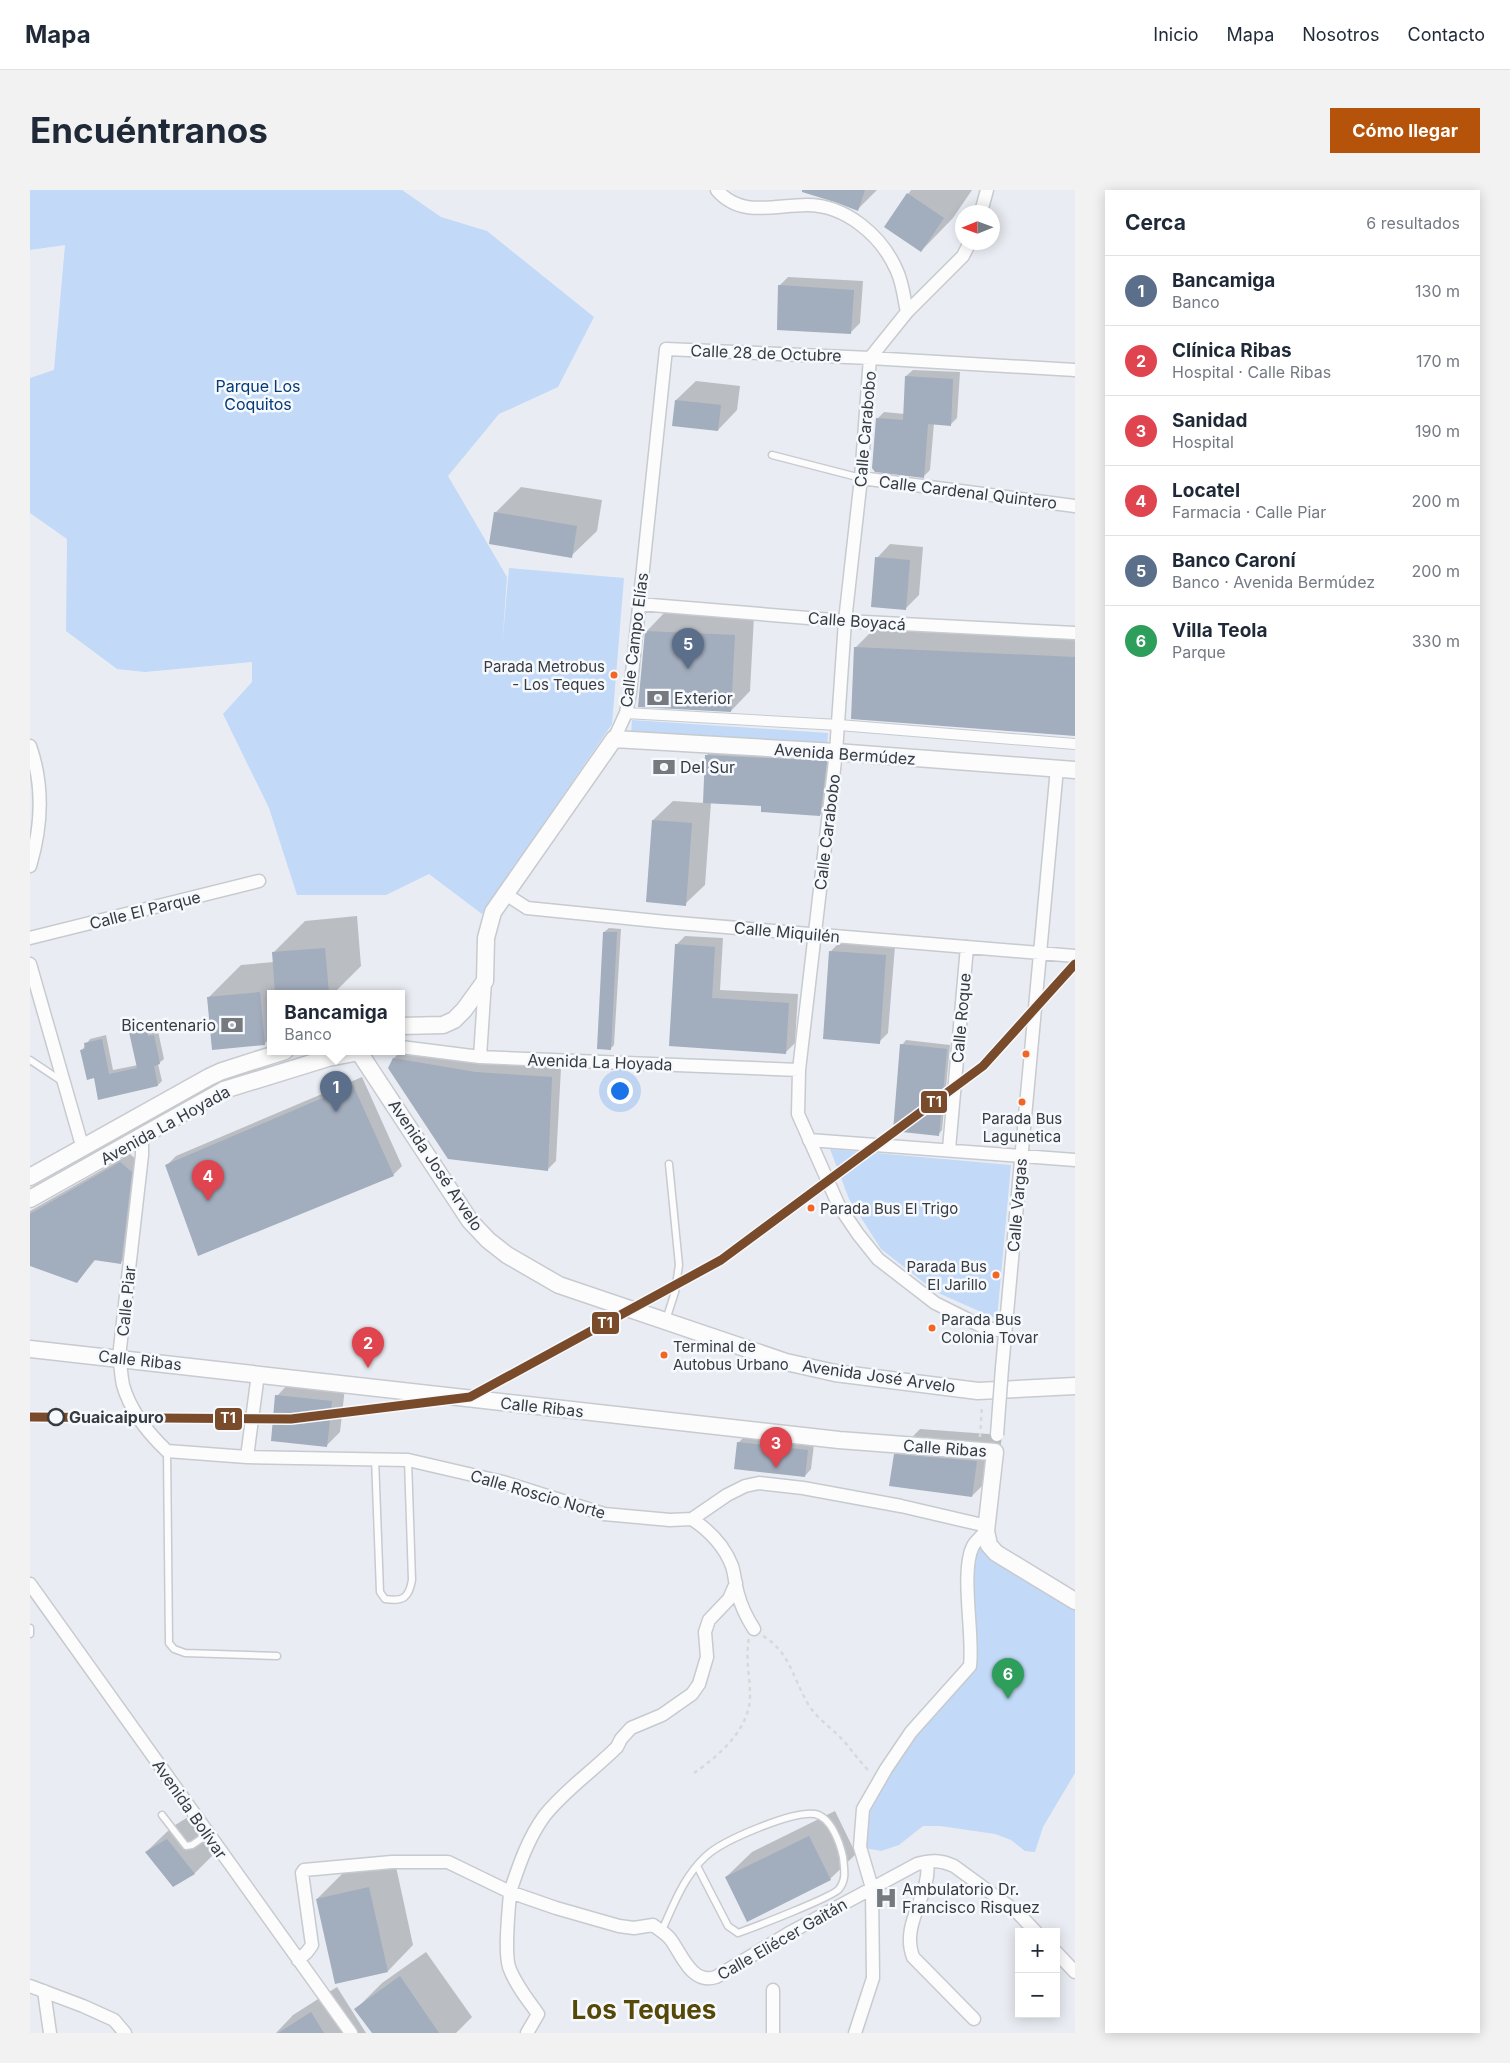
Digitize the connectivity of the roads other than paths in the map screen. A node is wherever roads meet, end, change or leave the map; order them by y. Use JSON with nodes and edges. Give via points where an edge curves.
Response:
{"nodes":[{"id":1,"x":717,"y":190,"type":"edge"},
{"id":2,"x":987,"y":190,"type":"edge"},
{"id":3,"x":984,"y":205,"type":"edge"},
{"id":4,"x":966,"y":250,"type":"edge"},
{"id":5,"x":906,"y":312,"type":"junction"},
{"id":6,"x":666,"y":349,"type":"joint"},
{"id":7,"x":870,"y":358,"type":"junction"},
{"id":8,"x":1075,"y":370,"type":"edge"},
{"id":9,"x":772,"y":456,"type":"dead end"},
{"id":10,"x":861,"y":478,"type":"junction"},
{"id":11,"x":1075,"y":506,"type":"edge"},
{"id":12,"x":639,"y":604,"type":"junction"},
{"id":13,"x":845,"y":621,"type":"junction"},
{"id":14,"x":1075,"y":633,"type":"edge"},
{"id":15,"x":626,"y":713,"type":"junction"},
{"id":16,"x":839,"y":725,"type":"junction"},
{"id":17,"x":614,"y":740,"type":"junction"},
{"id":18,"x":1075,"y":744,"type":"edge"},
{"id":19,"x":30,"y":746,"type":"edge"},
{"id":20,"x":836,"y":752,"type":"junction"},
{"id":21,"x":1057,"y":768,"type":"junction"},
{"id":22,"x":1075,"y":770,"type":"edge"},
{"id":23,"x":30,"y":866,"type":"edge"},
{"id":24,"x":259,"y":881,"type":"dead end"},
{"id":25,"x":504,"y":893,"type":"junction"},
{"id":26,"x":815,"y":934,"type":"junction"},
{"id":27,"x":30,"y":938,"type":"edge"},
{"id":28,"x":967,"y":947,"type":"junction"},
{"id":29,"x":1039,"y":953,"type":"junction"},
{"id":30,"x":1075,"y":956,"type":"edge"},
{"id":31,"x":30,"y":964,"type":"edge"},
{"id":32,"x":485,"y":980,"type":"junction"},
{"id":33,"x":405,"y":1026,"type":"edge"},
{"id":34,"x":405,"y":1048,"type":"edge"},
{"id":35,"x":272,"y":1055,"type":"edge"},
{"id":36,"x":343,"y":1055,"type":"edge"},
{"id":37,"x":365,"y":1055,"type":"edge"},
{"id":38,"x":480,"y":1057,"type":"junction"},
{"id":39,"x":30,"y":1060,"type":"edge"},
{"id":40,"x":799,"y":1070,"type":"junction"},
{"id":41,"x":64,"y":1083,"type":"junction"},
{"id":42,"x":142,"y":1138,"type":"junction"},
{"id":43,"x":809,"y":1140,"type":"junction"},
{"id":44,"x":83,"y":1149,"type":"junction"},
{"id":45,"x":949,"y":1149,"type":"junction"},
{"id":46,"x":1022,"y":1155,"type":"junction"},
{"id":47,"x":1075,"y":1160,"type":"edge"},
{"id":48,"x":669,"y":1164,"type":"dead end"},
{"id":49,"x":30,"y":1177,"type":"edge"},
{"id":50,"x":30,"y":1200,"type":"edge"},
{"id":51,"x":666,"y":1321,"type":"junction"},
{"id":52,"x":1006,"y":1331,"type":"junction"},
{"id":53,"x":30,"y":1349,"type":"edge"},
{"id":54,"x":119,"y":1358,"type":"junction"},
{"id":55,"x":258,"y":1374,"type":"junction"},
{"id":56,"x":1075,"y":1386,"type":"edge"},
{"id":57,"x":996,"y":1442,"type":"junction"},
{"id":58,"x":167,"y":1451,"type":"junction"},
{"id":59,"x":247,"y":1457,"type":"junction"},
{"id":60,"x":375,"y":1458,"type":"junction"},
{"id":61,"x":408,"y":1460,"type":"junction"},
{"id":62,"x":692,"y":1518,"type":"junction"},
{"id":63,"x":987,"y":1529,"type":"junction"},
{"id":64,"x":736,"y":1583,"type":"junction"},
{"id":65,"x":30,"y":1584,"type":"edge"},
{"id":66,"x":1075,"y":1601,"type":"edge"},
{"id":67,"x":752,"y":1627,"type":"road end"},
{"id":68,"x":30,"y":1628,"type":"edge"},
{"id":69,"x":30,"y":1634,"type":"edge"},
{"id":70,"x":277,"y":1656,"type":"dead end"},
{"id":71,"x":162,"y":1815,"type":"dead end"},
{"id":72,"x":208,"y":1834,"type":"junction"},
{"id":73,"x":927,"y":1862,"type":"junction"},
{"id":74,"x":697,"y":1866,"type":"junction"},
{"id":75,"x":872,"y":1888,"type":"junction"},
{"id":76,"x":510,"y":1892,"type":"junction"},
{"id":77,"x":1032,"y":1928,"type":"edge"},
{"id":78,"x":662,"y":1930,"type":"junction"},
{"id":79,"x":1060,"y":1956,"type":"edge"},
{"id":80,"x":298,"y":1960,"type":"junction"},
{"id":81,"x":1075,"y":1972,"type":"edge"},
{"id":82,"x":30,"y":1986,"type":"edge"},
{"id":83,"x":773,"y":1990,"type":"dead end"},
{"id":84,"x":44,"y":1991,"type":"junction"},
{"id":85,"x":974,"y":2019,"type":"dead end"},
{"id":86,"x":50,"y":2033,"type":"edge"},
{"id":87,"x":125,"y":2033,"type":"edge"},
{"id":88,"x":351,"y":2033,"type":"edge"},
{"id":89,"x":527,"y":2033,"type":"edge"},
{"id":90,"x":773,"y":2033,"type":"edge"},
{"id":91,"x":855,"y":2033,"type":"edge"}],
"edges":[{"from":1,"to":5,"type":"street","via":[[734,204],[754,208],[823,206],[854,220],[889,255],[898,272]]},
{"from":2,"to":3,"type":"street"},
{"from":4,"to":5,"type":"street","name":"Calle Carabobo","via":[[949,272]]},
{"from":5,"to":7,"type":"street","name":"Calle Carabobo"},
{"from":6,"to":7,"type":"street","name":"Calle 28 de Octubre"},
{"from":6,"to":12,"type":"street","name":"Calle Campo Elías"},
{"from":7,"to":8,"type":"street","name":"Calle 28 de Octubre"},
{"from":7,"to":10,"type":"street","name":"Calle Carabobo"},
{"from":9,"to":10,"type":"lane"},
{"from":10,"to":11,"type":"street","name":"Calle Cardenal Quintero"},
{"from":10,"to":13,"type":"street","name":"Calle Carabobo"},
{"from":12,"to":13,"type":"street","name":"Calle Boyacá"},
{"from":12,"to":15,"type":"street","name":"Calle Campo Elías"},
{"from":13,"to":14,"type":"street","name":"Calle Boyacá"},
{"from":13,"to":16,"type":"street","name":"Calle Carabobo"},
{"from":15,"to":16,"type":"street","name":"Avenida Bermúdez"},
{"from":15,"to":17,"type":"street","name":"Calle Campo Elías"},
{"from":16,"to":18,"type":"street","name":"Avenida Bermúdez"},
{"from":16,"to":20,"type":"street","name":"Calle Carabobo"},
{"from":17,"to":20,"type":"street","name":"Avenida Bermúdez"},
{"from":17,"to":25,"type":"street","name":"Calle Campo Elías"},
{"from":19,"to":23,"type":"street","via":[[37,766],[41,799],[40,822]]},
{"from":20,"to":21,"type":"street","name":"Avenida Bermúdez"},
{"from":20,"to":26,"type":"street","name":"Calle Carabobo"},
{"from":21,"to":22,"type":"street","name":"Avenida Bermúdez"},
{"from":21,"to":29,"type":"street","name":"Calle Vargas"},
{"from":24,"to":27,"type":"street","name":"Calle El Parque"},
{"from":25,"to":26,"type":"street","name":"Calle Miquilén","via":[[527,908]]},
{"from":25,"to":32,"type":"street","name":"Calle Campo Elías","via":[[492,912],[489,924]]},
{"from":26,"to":28,"type":"street","name":"Calle Miquilén"},
{"from":26,"to":40,"type":"street","name":"Calle Carabobo"},
{"from":28,"to":29,"type":"street","name":"Calle Miquilén"},
{"from":28,"to":45,"type":"street","name":"Calle Roque"},
{"from":29,"to":30,"type":"street","name":"Calle Miquilén"},
{"from":29,"to":46,"type":"street","name":"Calle Vargas"},
{"from":31,"to":41,"type":"street"},
{"from":32,"to":33,"type":"street","via":[[454,1020],[443,1025]]},
{"from":32,"to":38,"type":"street"},
{"from":34,"to":38,"type":"street","name":"Avenida La Hoyada"},
{"from":35,"to":44,"type":"street","name":"Avenida La Hoyada","via":[[209,1077]]},
{"from":36,"to":42,"type":"street","name":"Avenida La Hoyada","via":[[224,1090]]},
{"from":37,"to":51,"type":"street","name":"Avenida José Arvelo","via":[[470,1221],[488,1240],[559,1285]]},
{"from":38,"to":40,"type":"street","name":"Avenida La Hoyada"},
{"from":39,"to":41,"type":"lane"},
{"from":40,"to":43,"type":"street","name":"Calle Carabobo","via":[[798,1114]]},
{"from":41,"to":44,"type":"street"},
{"from":42,"to":50,"type":"street","name":"Avenida La Hoyada"},
{"from":42,"to":54,"type":"street","name":"Calle Piar"},
{"from":43,"to":45,"type":"street"},
{"from":43,"to":52,"type":"street","name":"Calle Carabobo","via":[[839,1206],[878,1259],[938,1305],[985,1328]]},
{"from":44,"to":49,"type":"street","name":"Avenida La Hoyada"},
{"from":45,"to":46,"type":"street"},
{"from":46,"to":47,"type":"street"},
{"from":46,"to":52,"type":"street","name":"Calle Vargas"},
{"from":48,"to":51,"type":"lane","via":[[679,1265]]},
{"from":51,"to":56,"type":"street","name":"Avenida José Arvelo","via":[[786,1362],[835,1373],[971,1390]]},
{"from":52,"to":57,"type":"street","name":"Calle Vargas","bridge":true},
{"from":53,"to":54,"type":"street","name":"Calle Ribas"},
{"from":54,"to":55,"type":"street","name":"Calle Ribas"},
{"from":54,"to":58,"type":"street","name":"Calle Piar","via":[[130,1400],[150,1433]]},
{"from":55,"to":57,"type":"street","name":"Calle Ribas","via":[[839,1440]]},
{"from":55,"to":59,"type":"street"},
{"from":57,"to":63,"type":"street"},
{"from":58,"to":59,"type":"street","name":"Calle Roscio Norte"},
{"from":58,"to":70,"type":"lane","via":[[169,1643],[185,1653]]},
{"from":59,"to":60,"type":"street","name":"Calle Roscio Norte"},
{"from":60,"to":61,"type":"street","name":"Calle Roscio Norte"},
{"from":60,"to":61,"type":"lane","via":[[380,1592],[385,1599],[393,1600],[405,1598],[412,1580]]},
{"from":61,"to":62,"type":"street","name":"Calle Roscio Norte","via":[[503,1482],[604,1514],[670,1520]]},
{"from":62,"to":63,"type":"street","name":"Calle Roscio Norte","via":[[727,1495],[759,1483],[901,1506]]},
{"from":62,"to":64,"type":"street","via":[[719,1542],[732,1566]]},
{"from":63,"to":66,"type":"street","via":[[989,1545],[996,1554]]},
{"from":63,"to":75,"type":"street","via":[[973,1546],[968,1570],[970,1666],[912,1732],[863,1809],[860,1847]]},
{"from":64,"to":67,"type":"street"},
{"from":64,"to":76,"type":"street","via":[[729,1599],[708,1620],[705,1632],[708,1657],[692,1694],[662,1716],[632,1728],[617,1747],[546,1815],[519,1862]]},
{"from":65,"to":72,"type":"street","name":"Avenida Bolívar"},
{"from":68,"to":69,"type":"lane"},
{"from":71,"to":72,"type":"lane","via":[[186,1846],[192,1846]]},
{"from":72,"to":80,"type":"street","name":"Avenida Bolívar"},
{"from":73,"to":75,"type":"street","name":"Calle Eliécer Gaitán"},
{"from":73,"to":77,"type":"street","via":[[944,1861],[954,1866],[1017,1912]]},
{"from":73,"to":85,"type":"street","via":[[928,1873],[909,1934],[910,1951]]},
{"from":74,"to":74,"type":"lane","via":[[707,1855],[765,1825],[796,1815],[816,1814],[834,1832],[846,1876],[838,1891],[738,1933],[728,1926]]},
{"from":74,"to":78,"type":"lane","via":[[685,1881]]},
{"from":75,"to":78,"type":"street","name":"Calle Eliécer Gaitán","via":[[790,1932],[713,1979],[696,1976]]},
{"from":75,"to":91,"type":"street","via":[[873,1978]]},
{"from":76,"to":78,"type":"street","via":[[598,1921],[629,1928],[653,1925]]},
{"from":76,"to":80,"type":"street","via":[[448,1862],[392,1862],[304,1870],[312,1945]]},
{"from":76,"to":89,"type":"street","via":[[509,1966],[538,2014]]},
{"from":79,"to":81,"type":"street"},
{"from":80,"to":88,"type":"street","name":"Avenida Bolívar"},
{"from":82,"to":84,"type":"street"},
{"from":83,"to":90,"type":"street"},
{"from":84,"to":86,"type":"street"},
{"from":84,"to":87,"type":"street","via":[[114,2020]]}]}
